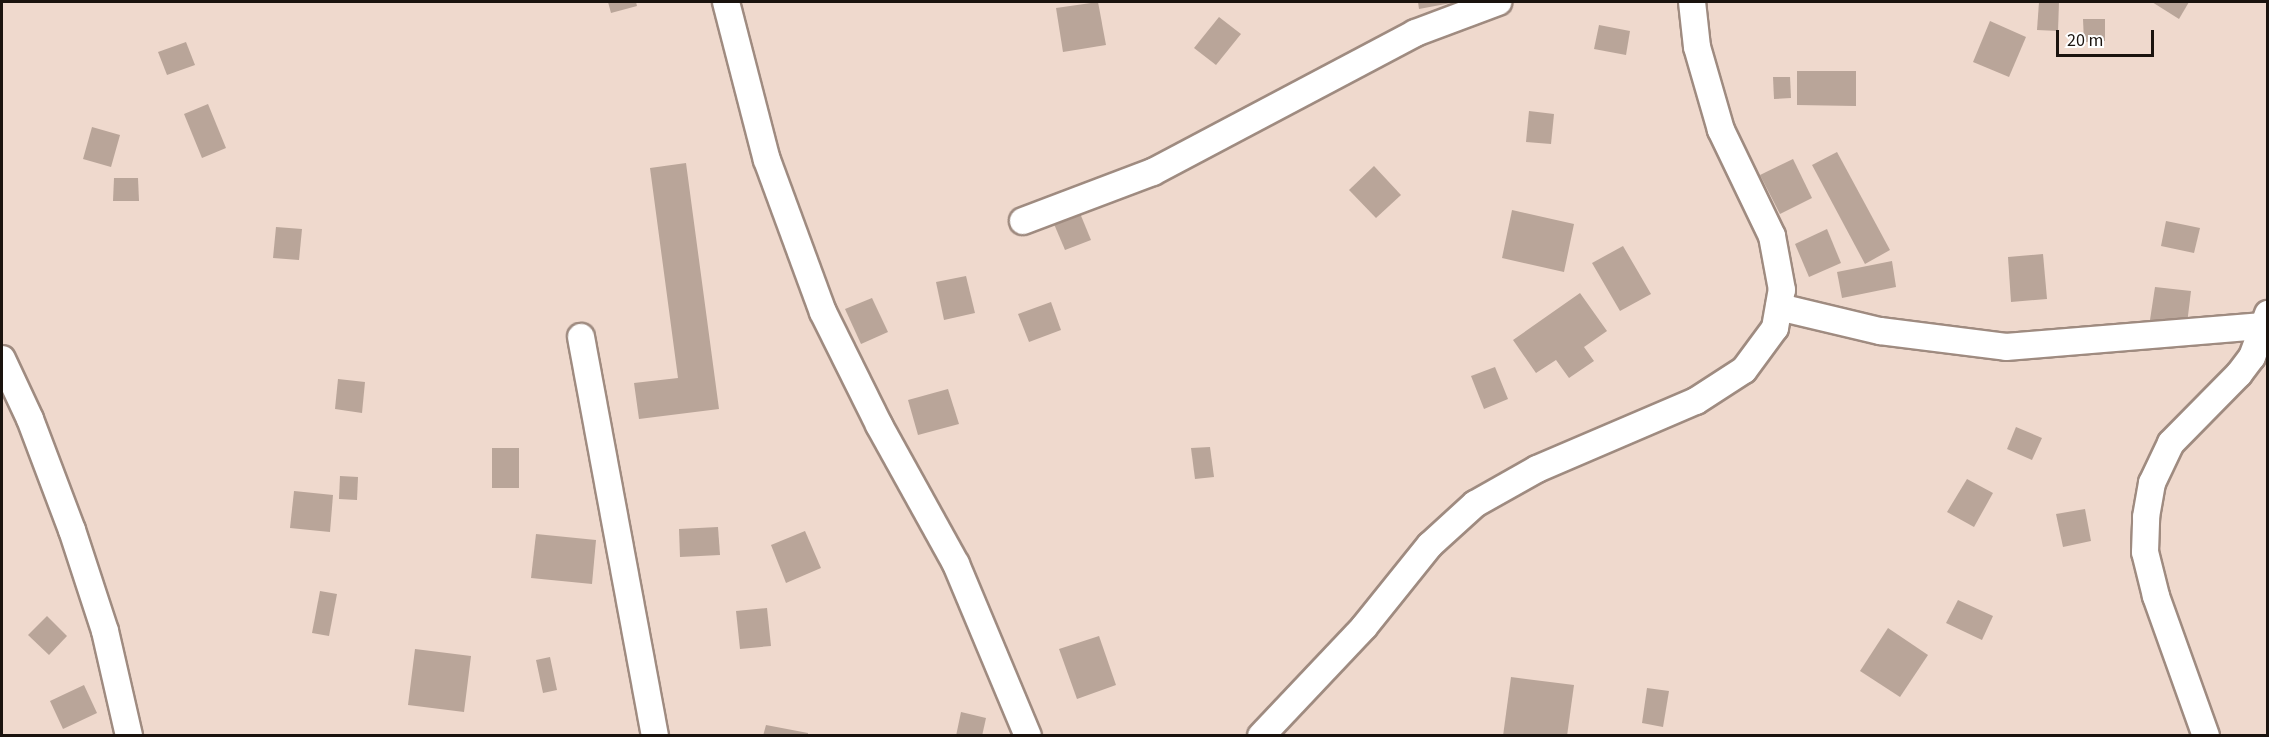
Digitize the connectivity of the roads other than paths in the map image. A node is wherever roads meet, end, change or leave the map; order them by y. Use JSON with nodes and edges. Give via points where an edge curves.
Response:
{"nodes":[{"id":1,"x":726,"y":2,"type":"edge"},
{"id":2,"x":1498,"y":2,"type":"edge"},
{"id":3,"x":1692,"y":2,"type":"edge"},
{"id":4,"x":1023,"y":221,"type":"dead end"},
{"id":5,"x":1779,"y":307,"type":"junction"},
{"id":6,"x":2265,"y":320,"type":"edge"},
{"id":7,"x":581,"y":337,"type":"dead end"},
{"id":8,"x":2,"y":359,"type":"edge"},
{"id":9,"x":2260,"y":360,"type":"edge"},
{"id":10,"x":129,"y":735,"type":"edge"},
{"id":11,"x":655,"y":735,"type":"edge"},
{"id":12,"x":1028,"y":735,"type":"edge"},
{"id":13,"x":1261,"y":735,"type":"edge"},
{"id":14,"x":2206,"y":735,"type":"edge"}],
"edges":[{"from":1,"to":12,"type":"street","via":[[767,160],[823,312],[879,425],[956,564]]},
{"from":2,"to":4,"type":"street","via":[[1415,33],[1153,172]]},
{"from":3,"to":5,"type":"street","via":[[1697,47],[1721,130],[1772,236],[1782,290]]},
{"from":5,"to":6,"type":"street","via":[[1890,333],[2006,347]]},
{"from":5,"to":13,"type":"street","via":[[1775,328],[1744,370],[1696,401],[1537,469],[1475,504],[1430,545],[1364,627]]},
{"from":6,"to":9,"type":"street"},
{"from":7,"to":11,"type":"street"},
{"from":8,"to":10,"type":"street","via":[[30,419],[72,530],[105,631]]},
{"from":9,"to":14,"type":"street","via":[[2171,443],[2152,483],[2146,517],[2145,552],[2156,596]]}]}
